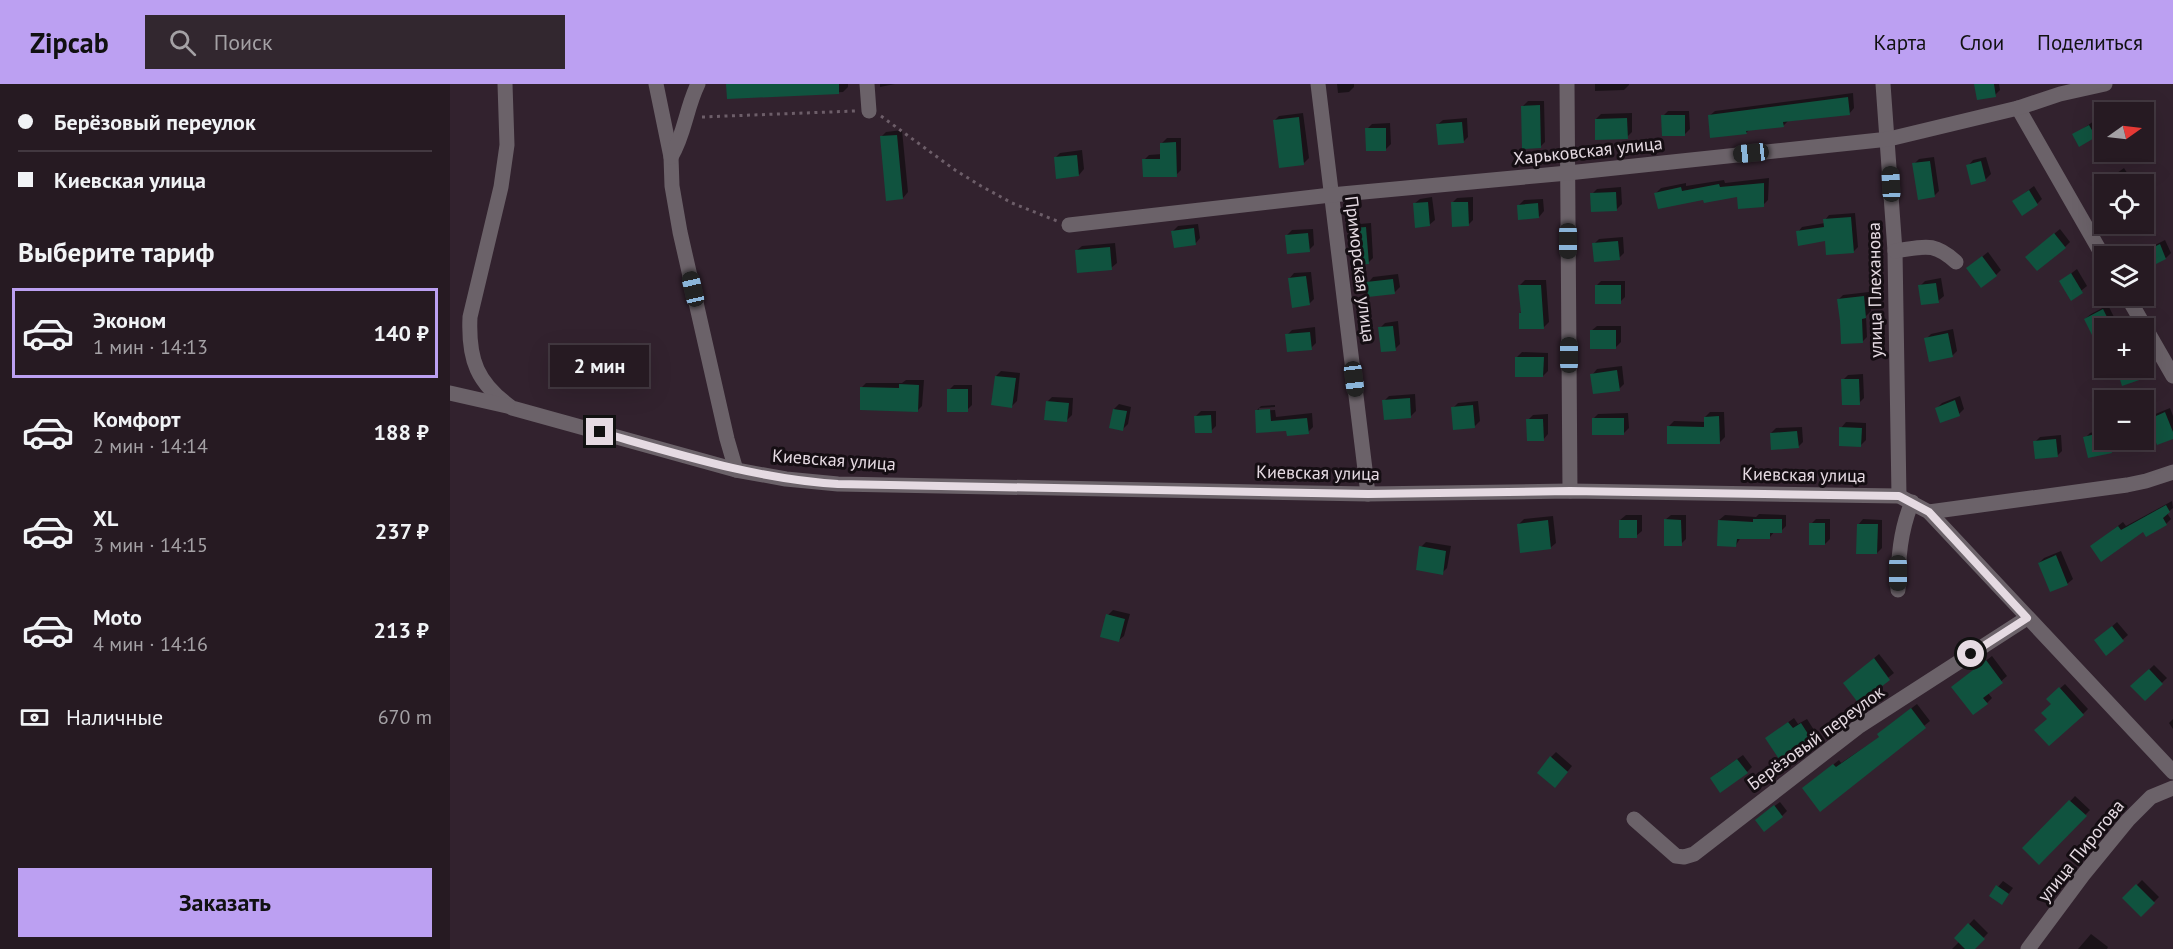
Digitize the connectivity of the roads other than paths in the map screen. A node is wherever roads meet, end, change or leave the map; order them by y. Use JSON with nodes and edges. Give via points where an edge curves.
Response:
{"nodes":[{"id":1,"x":505,"y":84,"type":"edge"},
{"id":2,"x":656,"y":84,"type":"edge"},
{"id":3,"x":698,"y":84,"type":"edge"},
{"id":4,"x":867,"y":84,"type":"edge"},
{"id":5,"x":1318,"y":84,"type":"edge"},
{"id":6,"x":1567,"y":84,"type":"edge"},
{"id":7,"x":1883,"y":84,"type":"edge"},
{"id":8,"x":2105,"y":84,"type":"edge"},
{"id":9,"x":2018,"y":108,"type":"junction"},
{"id":10,"x":870,"y":111,"type":"road end"},
{"id":11,"x":1888,"y":139,"type":"junction"},
{"id":12,"x":671,"y":157,"type":"junction"},
{"id":13,"x":1568,"y":173,"type":"junction"},
{"id":14,"x":1331,"y":195,"type":"junction"},
{"id":15,"x":1069,"y":225,"type":"road end"},
{"id":16,"x":2097,"y":246,"type":"edge"},
{"id":17,"x":1895,"y":251,"type":"junction"},
{"id":18,"x":1956,"y":262,"type":"dead end"},
{"id":19,"x":2133,"y":306,"type":"edge"},
{"id":20,"x":2173,"y":376,"type":"edge"},
{"id":21,"x":450,"y":393,"type":"edge"},
{"id":22,"x":512,"y":408,"type":"junction"},
{"id":23,"x":736,"y":470,"type":"junction"},
{"id":24,"x":2173,"y":472,"type":"edge"},
{"id":25,"x":1570,"y":491,"type":"junction"},
{"id":26,"x":1368,"y":494,"type":"junction"},
{"id":27,"x":1905,"y":499,"type":"junction"},
{"id":28,"x":1929,"y":512,"type":"junction"},
{"id":29,"x":1898,"y":590,"type":"dead end"},
{"id":30,"x":2027,"y":618,"type":"junction"},
{"id":31,"x":2173,"y":772,"type":"edge"},
{"id":32,"x":2173,"y":788,"type":"edge"},
{"id":33,"x":1634,"y":819,"type":"dead end"},
{"id":34,"x":2028,"y":949,"type":"edge"}],
"edges":[{"from":1,"to":22,"type":"street","name":"Киевская улица","via":[[507,145],[501,187],[470,317],[472,357],[478,375],[496,397]]},
{"from":2,"to":12,"type":"street"},
{"from":3,"to":12,"type":"street"},
{"from":4,"to":10,"type":"street"},
{"from":5,"to":14,"type":"street","name":"Приморская улица"},
{"from":6,"to":13,"type":"street"},
{"from":7,"to":11,"type":"street","name":"улица Плеханова"},
{"from":8,"to":9,"type":"street","name":"Харьковская улица"},
{"from":9,"to":11,"type":"street","name":"Харьковская улица"},
{"from":9,"to":16,"type":"street"},
{"from":11,"to":13,"type":"street","name":"Харьковская улица"},
{"from":11,"to":17,"type":"street","name":"улица Плеханова"},
{"from":12,"to":23,"type":"street","via":[[680,232]]},
{"from":13,"to":14,"type":"street","name":"Харьковская улица"},
{"from":13,"to":25,"type":"street"},
{"from":14,"to":15,"type":"street","name":"Харьковская улица"},
{"from":14,"to":26,"type":"street","name":"Приморская улица"},
{"from":17,"to":18,"type":"street","via":[[1929,246],[1943,250]]},
{"from":17,"to":27,"type":"street","name":"улица Плеханова"},
{"from":19,"to":20,"type":"street"},
{"from":21,"to":22,"type":"street"},
{"from":22,"to":23,"type":"street","name":"Киевская улица"},
{"from":23,"to":26,"type":"street","name":"Киевская улица","via":[[838,484]]},
{"from":24,"to":28,"type":"street","via":[[2146,482]]},
{"from":25,"to":26,"type":"street","name":"Киевская улица"},
{"from":25,"to":27,"type":"street","name":"Киевская улица"},
{"from":27,"to":28,"type":"street","name":"Киевская улица"},
{"from":27,"to":29,"type":"street"},
{"from":28,"to":30,"type":"street"},
{"from":30,"to":31,"type":"street"},
{"from":30,"to":33,"type":"street","name":"Берёзовый переулок","via":[[1858,727],[1694,854],[1676,856]]},
{"from":32,"to":34,"type":"street","name":"улица Пирогова","via":[[2151,797],[2128,820]]}]}
